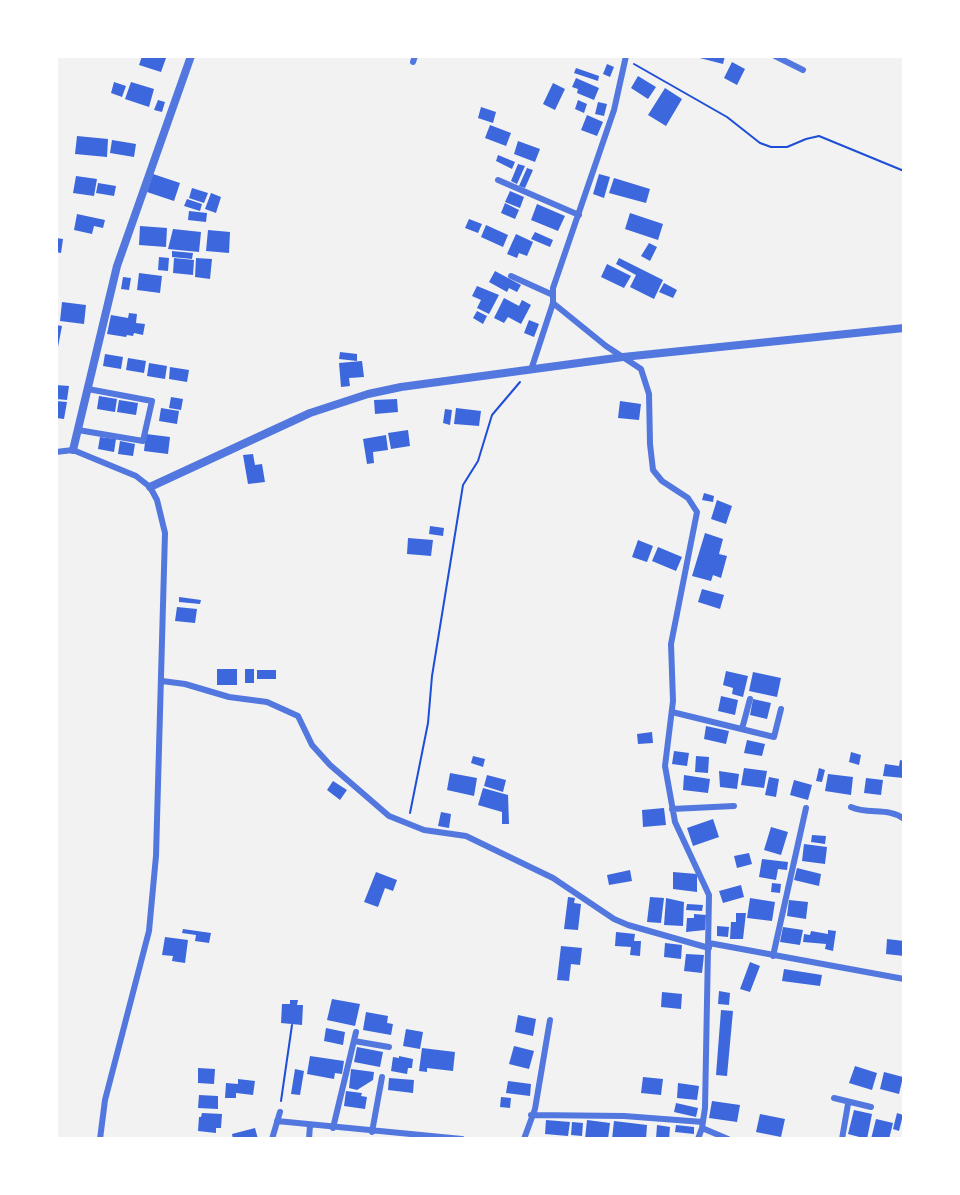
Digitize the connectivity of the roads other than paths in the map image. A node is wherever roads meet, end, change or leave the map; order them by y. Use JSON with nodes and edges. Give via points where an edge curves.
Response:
{"nodes":[{"id":1,"x":191,"y":56,"type":"edge"},
{"id":2,"x":775,"y":56,"type":"edge"},
{"id":3,"x":625,"y":58,"type":"edge"},
{"id":4,"x":803,"y":70,"type":"dead end"},
{"id":5,"x":498,"y":180,"type":"dead end"},
{"id":6,"x":579,"y":215,"type":"junction"},
{"id":7,"x":511,"y":276,"type":"dead end"},
{"id":8,"x":553,"y":299,"type":"junction"},
{"id":9,"x":904,"y":328,"type":"edge"},
{"id":10,"x":623,"y":357,"type":"junction"},
{"id":11,"x":526,"y":370,"type":"junction"},
{"id":12,"x":88,"y":389,"type":"junction"},
{"id":13,"x":78,"y":430,"type":"junction"},
{"id":14,"x":73,"y":450,"type":"junction"},
{"id":15,"x":56,"y":452,"type":"edge"},
{"id":16,"x":150,"y":487,"type":"junction"},
{"id":17,"x":162,"y":681,"type":"junction"},
{"id":18,"x":750,"y":699,"type":"dead end"},
{"id":19,"x":781,"y":709,"type":"dead end"},
{"id":20,"x":672,"y":712,"type":"junction"},
{"id":21,"x":743,"y":730,"type":"junction"},
{"id":22,"x":734,"y":806,"type":"dead end"},
{"id":23,"x":851,"y":807,"type":"dead end"},
{"id":24,"x":806,"y":808,"type":"dead end"},
{"id":25,"x":672,"y":809,"type":"junction"},
{"id":26,"x":904,"y":819,"type":"edge"},
{"id":27,"x":709,"y":945,"type":"junction"},
{"id":28,"x":773,"y":956,"type":"junction"},
{"id":29,"x":904,"y":979,"type":"edge"},
{"id":30,"x":550,"y":1020,"type":"dead end"},
{"id":31,"x":356,"y":1032,"type":"dead end"},
{"id":32,"x":354,"y":1041,"type":"junction"},
{"id":33,"x":389,"y":1047,"type":"dead end"},
{"id":34,"x":382,"y":1077,"type":"dead end"},
{"id":35,"x":834,"y":1098,"type":"dead end"},
{"id":36,"x":848,"y":1104,"type":"junction"},
{"id":37,"x":871,"y":1108,"type":"dead end"},
{"id":38,"x":280,"y":1112,"type":"road end"},
{"id":39,"x":531,"y":1115,"type":"junction"},
{"id":40,"x":277,"y":1121,"type":"junction"},
{"id":41,"x":310,"y":1125,"type":"junction"},
{"id":42,"x":703,"y":1125,"type":"junction"},
{"id":43,"x":333,"y":1128,"type":"junction"},
{"id":44,"x":372,"y":1132,"type":"junction"},
{"id":45,"x":402,"y":1137,"type":"edge"},
{"id":46,"x":100,"y":1139,"type":"edge"},
{"id":47,"x":272,"y":1139,"type":"edge"},
{"id":48,"x":309,"y":1139,"type":"edge"},
{"id":49,"x":462,"y":1139,"type":"edge"},
{"id":50,"x":524,"y":1139,"type":"edge"},
{"id":51,"x":698,"y":1139,"type":"edge"},
{"id":52,"x":728,"y":1139,"type":"edge"},
{"id":53,"x":842,"y":1139,"type":"edge"}],
"edges":[{"from":1,"to":12,"type":"street","via":[[117,265]]},
{"from":2,"to":4,"type":"street"},
{"from":3,"to":6,"type":"street","via":[[614,110]]},
{"from":5,"to":6,"type":"street"},
{"from":6,"to":8,"type":"street"},
{"from":7,"to":8,"type":"street"},
{"from":8,"to":10,"type":"street"},
{"from":8,"to":11,"type":"street"},
{"from":9,"to":10,"type":"street"},
{"from":10,"to":11,"type":"street"},
{"from":10,"to":20,"type":"street","via":[[641,369],[649,394],[653,470],[688,498],[697,512],[671,644]]},
{"from":11,"to":16,"type":"street","via":[[401,387],[341,402]]},
{"from":12,"to":13,"type":"street"},
{"from":12,"to":13,"type":"street","via":[[152,401],[143,441]]},
{"from":13,"to":14,"type":"street"},
{"from":14,"to":15,"type":"street"},
{"from":14,"to":16,"type":"street","via":[[136,475]]},
{"from":16,"to":17,"type":"street","via":[[165,533]]},
{"from":17,"to":27,"type":"street","via":[[267,702],[298,716],[312,745],[330,765],[389,816],[424,830],[466,836],[552,878],[628,925]]},
{"from":17,"to":46,"type":"street","via":[[149,931],[105,1100]]},
{"from":18,"to":21,"type":"street"},
{"from":19,"to":21,"type":"street","via":[[774,737]]},
{"from":20,"to":21,"type":"street"},
{"from":20,"to":25,"type":"street","via":[[665,766]]},
{"from":22,"to":25,"type":"street"},
{"from":23,"to":26,"type":"street","via":[[896,812]]},
{"from":24,"to":28,"type":"street"},
{"from":25,"to":27,"type":"street","via":[[709,895]]},
{"from":27,"to":28,"type":"street"},
{"from":27,"to":42,"type":"street"},
{"from":28,"to":29,"type":"street"},
{"from":30,"to":39,"type":"street"},
{"from":31,"to":32,"type":"street"},
{"from":32,"to":33,"type":"street"},
{"from":32,"to":43,"type":"street"},
{"from":34,"to":44,"type":"street"},
{"from":35,"to":36,"type":"street"},
{"from":36,"to":37,"type":"street"},
{"from":36,"to":53,"type":"street"},
{"from":38,"to":40,"type":"street"},
{"from":39,"to":42,"type":"street","via":[[624,1116]]},
{"from":39,"to":50,"type":"street"},
{"from":40,"to":41,"type":"street"},
{"from":40,"to":47,"type":"street"},
{"from":41,"to":43,"type":"street"},
{"from":41,"to":48,"type":"street"},
{"from":42,"to":51,"type":"street"},
{"from":42,"to":52,"type":"street"},
{"from":43,"to":44,"type":"street"},
{"from":44,"to":45,"type":"street"},
{"from":45,"to":49,"type":"street"}]}
